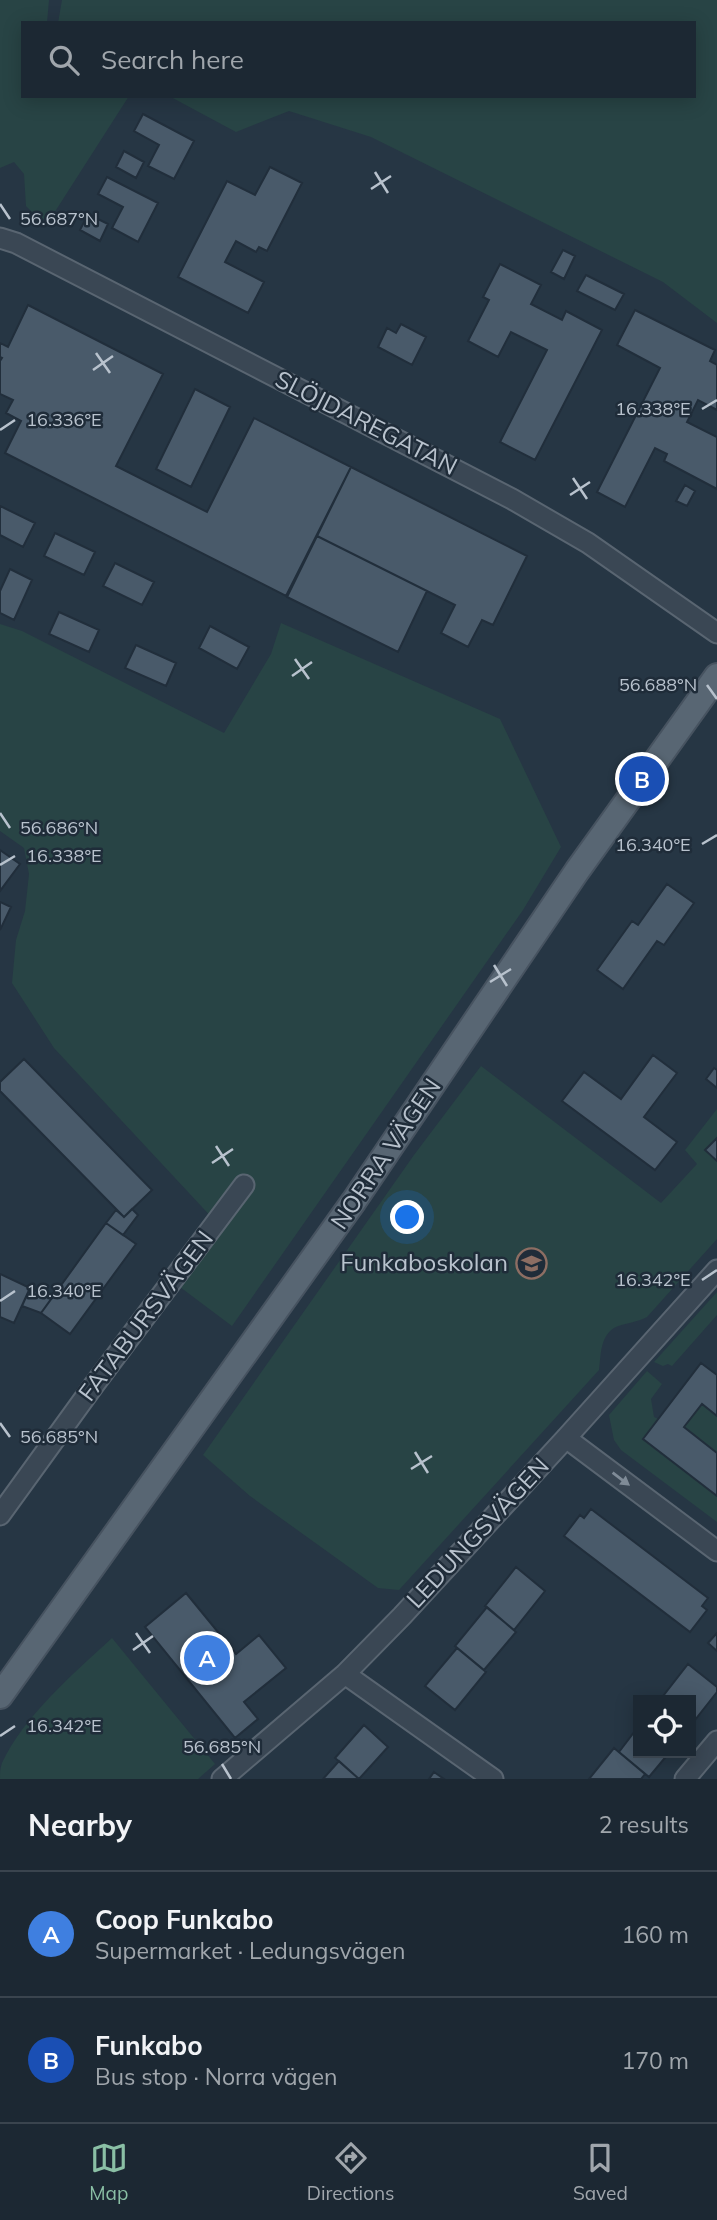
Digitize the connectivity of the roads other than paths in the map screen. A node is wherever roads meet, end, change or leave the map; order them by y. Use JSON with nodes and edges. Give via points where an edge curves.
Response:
{"nodes":[{"id":1,"x":0,"y":238,"type":"edge"},
{"id":2,"x":717,"y":633,"type":"edge"},
{"id":3,"x":717,"y":677,"type":"edge"},
{"id":4,"x":244,"y":1185,"type":"dead end"},
{"id":5,"x":717,"y":1270,"type":"edge"},
{"id":6,"x":566,"y":1438,"type":"junction"},
{"id":7,"x":0,"y":1515,"type":"edge"},
{"id":8,"x":717,"y":1551,"type":"edge"},
{"id":9,"x":345,"y":1674,"type":"junction"},
{"id":10,"x":0,"y":1696,"type":"edge"},
{"id":11,"x":717,"y":1741,"type":"edge"},
{"id":12,"x":222,"y":1779,"type":"edge"},
{"id":13,"x":494,"y":1779,"type":"edge"},
{"id":14,"x":685,"y":1779,"type":"edge"}],
"edges":[{"from":1,"to":2,"type":"street","name":"SLÖJDAREGATAN","via":[[512,499],[588,543]]},
{"from":3,"to":10,"type":"main road","name":"NORRA VÄGEN","via":[[577,871],[355,1201]]},
{"from":4,"to":7,"type":"street","name":"FATABURSVÄGEN"},
{"from":5,"to":6,"type":"street","name":"LEDUNGSVÄGEN"},
{"from":6,"to":8,"type":"street","one_way":true},
{"from":6,"to":9,"type":"street","name":"LEDUNGSVÄGEN"},
{"from":9,"to":12,"type":"street","name":"LEDUNGSVÄGEN"},
{"from":9,"to":13,"type":"street"},
{"from":11,"to":14,"type":"street"}]}
